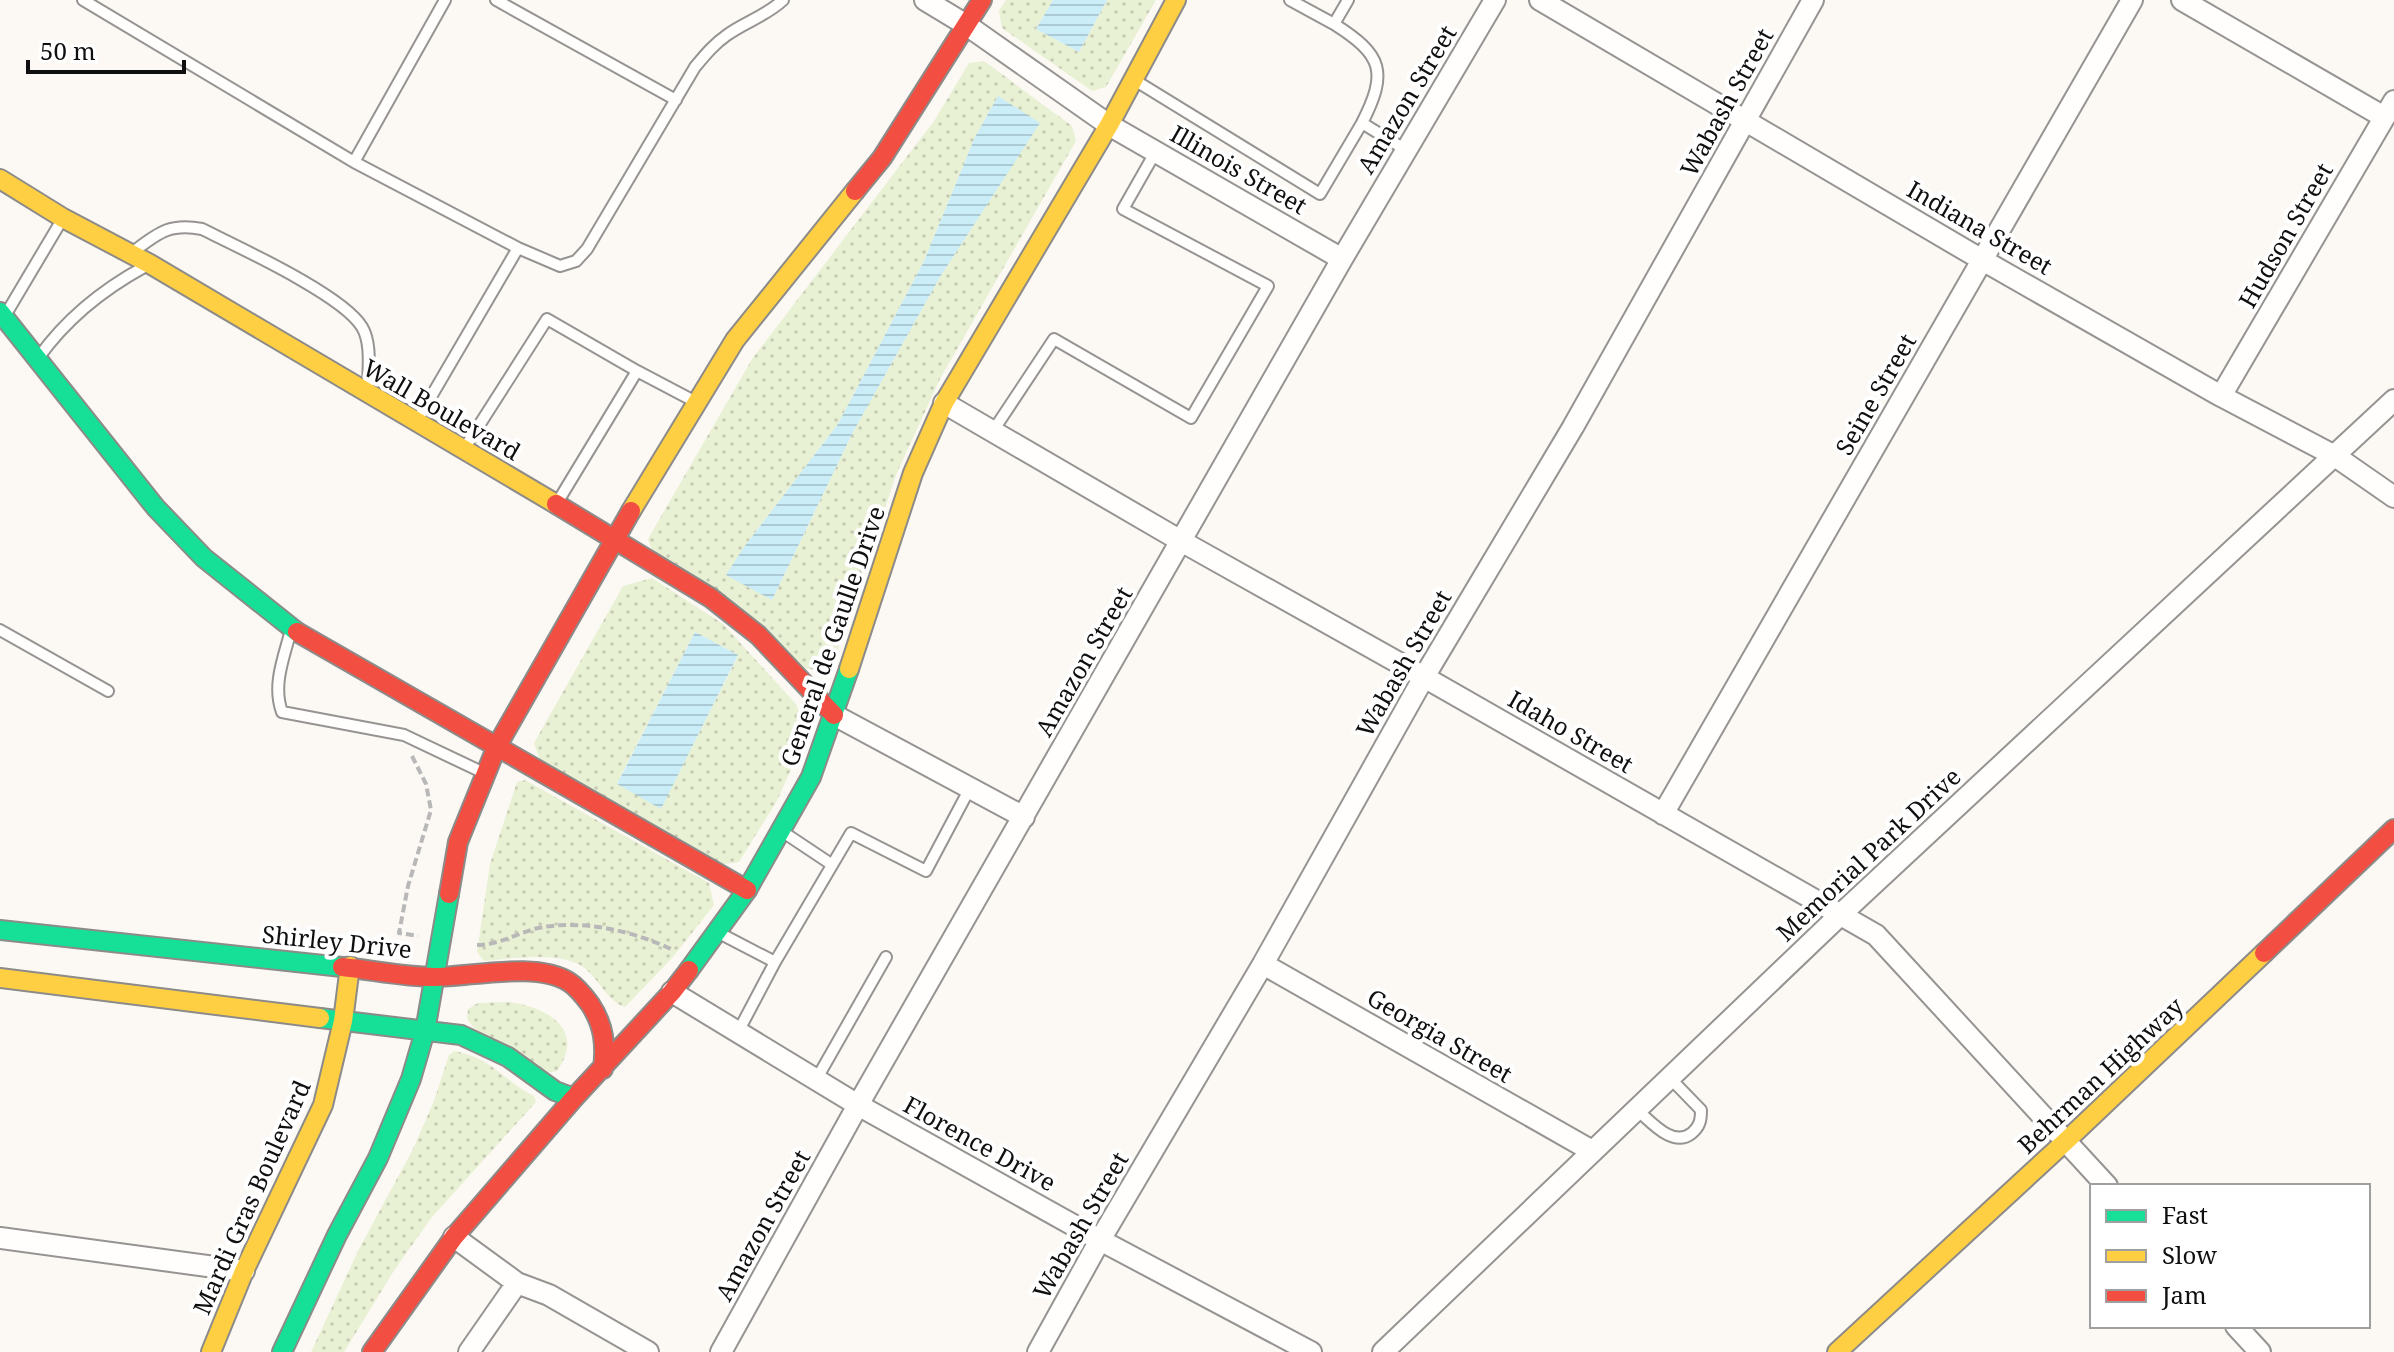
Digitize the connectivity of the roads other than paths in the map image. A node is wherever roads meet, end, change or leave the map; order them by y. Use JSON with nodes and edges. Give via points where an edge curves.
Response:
{"nodes":[{"id":1,"x":83,"y":0,"type":"edge"},
{"id":2,"x":445,"y":0,"type":"edge"},
{"id":3,"x":496,"y":0,"type":"edge"},
{"id":4,"x":783,"y":0,"type":"edge"},
{"id":5,"x":925,"y":0,"type":"edge"},
{"id":6,"x":982,"y":0,"type":"edge"},
{"id":7,"x":1176,"y":0,"type":"edge"},
{"id":8,"x":1290,"y":0,"type":"edge"},
{"id":9,"x":1348,"y":0,"type":"edge"},
{"id":10,"x":1495,"y":0,"type":"edge"},
{"id":11,"x":1540,"y":0,"type":"edge"},
{"id":12,"x":1813,"y":0,"type":"edge"},
{"id":13,"x":2132,"y":0,"type":"edge"},
{"id":14,"x":2182,"y":0,"type":"edge"},
{"id":15,"x":1334,"y":24,"type":"junction"},
{"id":16,"x":968,"y":26,"type":"junction"},
{"id":17,"x":1132,"y":79,"type":"junction"},
{"id":18,"x":676,"y":100,"type":"junction"},
{"id":19,"x":2389,"y":109,"type":"edge"},
{"id":20,"x":1746,"y":119,"type":"junction"},
{"id":21,"x":1362,"y":123,"type":"junction"},
{"id":22,"x":1109,"y":125,"type":"junction"},
{"id":23,"x":1406,"y":150,"type":"junction"},
{"id":24,"x":1156,"y":151,"type":"junction"},
{"id":25,"x":354,"y":162,"type":"junction"},
{"id":26,"x":0,"y":179,"type":"edge"},
{"id":27,"x":63,"y":218,"type":"junction"},
{"id":28,"x":518,"y":248,"type":"junction"},
{"id":29,"x":131,"y":254,"type":"junction"},
{"id":30,"x":1342,"y":259,"type":"junction"},
{"id":31,"x":1984,"y":261,"type":"junction"},
{"id":32,"x":150,"y":264,"type":"junction"},
{"id":33,"x":2,"y":314,"type":"edge"},
{"id":34,"x":37,"y":358,"type":"junction"},
{"id":35,"x":637,"y":371,"type":"junction"},
{"id":36,"x":368,"y":394,"type":"junction"},
{"id":37,"x":2221,"y":396,"type":"junction"},
{"id":38,"x":2394,"y":400,"type":"edge"},
{"id":39,"x":696,"y":403,"type":"junction"},
{"id":40,"x":944,"y":403,"type":"junction"},
{"id":41,"x":416,"y":422,"type":"junction"},
{"id":42,"x":993,"y":431,"type":"junction"},
{"id":43,"x":464,"y":450,"type":"junction"},
{"id":44,"x":2335,"y":456,"type":"junction"},
{"id":45,"x":2394,"y":497,"type":"edge"},
{"id":46,"x":556,"y":504,"type":"junction"},
{"id":47,"x":616,"y":540,"type":"junction"},
{"id":48,"x":1181,"y":541,"type":"junction"},
{"id":49,"x":291,"y":628,"type":"junction"},
{"id":50,"x":0,"y":630,"type":"edge"},
{"id":51,"x":1424,"y":677,"type":"junction"},
{"id":52,"x":108,"y":691,"type":"dead end"},
{"id":53,"x":834,"y":715,"type":"junction"},
{"id":54,"x":497,"y":746,"type":"junction"},
{"id":55,"x":487,"y":774,"type":"junction"},
{"id":56,"x":970,"y":788,"type":"junction"},
{"id":57,"x":1663,"y":814,"type":"junction"},
{"id":58,"x":1024,"y":817,"type":"junction"},
{"id":59,"x":2394,"y":829,"type":"edge"},
{"id":60,"x":781,"y":830,"type":"junction"},
{"id":61,"x":831,"y":864,"type":"junction"},
{"id":62,"x":747,"y":890,"type":"junction"},
{"id":63,"x":1840,"y":915,"type":"junction"},
{"id":64,"x":0,"y":930,"type":"edge"},
{"id":65,"x":718,"y":933,"type":"junction"},
{"id":66,"x":886,"y":957,"type":"dead end"},
{"id":67,"x":775,"y":962,"type":"junction"},
{"id":68,"x":1263,"y":964,"type":"junction"},
{"id":69,"x":350,"y":966,"type":"junction"},
{"id":70,"x":434,"y":977,"type":"junction"},
{"id":71,"x":0,"y":978,"type":"edge"},
{"id":72,"x":672,"y":992,"type":"junction"},
{"id":73,"x":343,"y":1021,"type":"junction"},
{"id":74,"x":425,"y":1031,"type":"junction"},
{"id":75,"x":738,"y":1032,"type":"junction"},
{"id":76,"x":603,"y":1069,"type":"junction"},
{"id":77,"x":1669,"y":1077,"type":"junction"},
{"id":78,"x":816,"y":1080,"type":"junction"},
{"id":79,"x":574,"y":1098,"type":"junction"},
{"id":80,"x":858,"y":1105,"type":"junction"},
{"id":81,"x":1636,"y":1109,"type":"junction"},
{"id":82,"x":2066,"y":1141,"type":"junction"},
{"id":83,"x":1592,"y":1151,"type":"junction"},
{"id":84,"x":2105,"y":1184,"type":"edge"},
{"id":85,"x":454,"y":1237,"type":"junction"},
{"id":86,"x":0,"y":1238,"type":"edge"},
{"id":87,"x":1100,"y":1240,"type":"junction"},
{"id":88,"x":244,"y":1271,"type":"junction"},
{"id":89,"x":517,"y":1283,"type":"junction"},
{"id":90,"x":2238,"y":1328,"type":"edge"},
{"id":91,"x":211,"y":1352,"type":"edge"},
{"id":92,"x":282,"y":1352,"type":"edge"},
{"id":93,"x":372,"y":1352,"type":"edge"},
{"id":94,"x":469,"y":1352,"type":"edge"},
{"id":95,"x":648,"y":1352,"type":"edge"},
{"id":96,"x":721,"y":1352,"type":"edge"},
{"id":97,"x":1038,"y":1352,"type":"edge"},
{"id":98,"x":1311,"y":1352,"type":"edge"},
{"id":99,"x":1383,"y":1352,"type":"edge"},
{"id":100,"x":1837,"y":1352,"type":"edge"},
{"id":101,"x":2260,"y":1352,"type":"edge"}],
"edges":[{"from":1,"to":25,"type":"lane"},
{"from":2,"to":25,"type":"lane"},
{"from":3,"to":18,"type":"lane"},
{"from":4,"to":18,"type":"lane","via":[[709,50]]},
{"from":5,"to":16,"type":"street","name":"Illinois Street"},
{"from":6,"to":16,"type":"street"},
{"from":7,"to":17,"type":"street","name":"General de Gaulle Drive"},
{"from":8,"to":15,"type":"lane"},
{"from":9,"to":15,"type":"lane"},
{"from":10,"to":23,"type":"street","name":"Amazon Street"},
{"from":11,"to":20,"type":"street","name":"Indiana Street"},
{"from":12,"to":20,"type":"street","name":"Wabash Street"},
{"from":13,"to":31,"type":"street","name":"Seine Street"},
{"from":14,"to":19,"type":"street"},
{"from":15,"to":21,"type":"lane","via":[[1357,38],[1374,59],[1376,96]]},
{"from":16,"to":22,"type":"street","name":"Illinois Street"},
{"from":16,"to":39,"type":"street","via":[[882,158],[735,340]]},
{"from":17,"to":21,"type":"lane","via":[[1320,194]]},
{"from":17,"to":22,"type":"street","name":"General de Gaulle Drive"},
{"from":18,"to":28,"type":"lane","via":[[576,261],[560,266]]},
{"from":19,"to":37,"type":"street","name":"Hudson Street"},
{"from":20,"to":31,"type":"street","name":"Indiana Street"},
{"from":20,"to":51,"type":"street","name":"Wabash Street","via":[[1573,427]]},
{"from":21,"to":23,"type":"lane"},
{"from":22,"to":24,"type":"street","name":"Illinois Street"},
{"from":22,"to":40,"type":"street","name":"General de Gaulle Drive"},
{"from":23,"to":30,"type":"street","name":"Amazon Street"},
{"from":24,"to":30,"type":"street","name":"Illinois Street"},
{"from":24,"to":42,"type":"lane","via":[[1123,209],[1268,286],[1191,418],[1054,339]]},
{"from":25,"to":28,"type":"lane"},
{"from":26,"to":27,"type":"street","name":"Wall Boulevard"},
{"from":27,"to":29,"type":"street","name":"Wall Boulevard"},
{"from":27,"to":33,"type":"lane"},
{"from":28,"to":41,"type":"lane"},
{"from":29,"to":32,"type":"street","name":"Wall Boulevard"},
{"from":29,"to":36,"type":"lane","via":[[160,231],[177,226],[202,229],[333,300],[361,324],[368,346]]},
{"from":30,"to":48,"type":"street","name":"Amazon Street"},
{"from":31,"to":37,"type":"street","name":"Indiana Street"},
{"from":31,"to":57,"type":"street","name":"Seine Street"},
{"from":32,"to":34,"type":"lane","via":[[79,311]]},
{"from":32,"to":36,"type":"street","name":"Wall Boulevard"},
{"from":33,"to":34,"type":"street"},
{"from":34,"to":49,"type":"street","via":[[156,508],[204,558]]},
{"from":35,"to":39,"type":"lane"},
{"from":35,"to":43,"type":"lane","via":[[547,319]]},
{"from":35,"to":46,"type":"lane"},
{"from":36,"to":41,"type":"street","name":"Wall Boulevard"},
{"from":37,"to":44,"type":"street","name":"Indiana Street"},
{"from":38,"to":44,"type":"street","name":"Memorial Park Drive"},
{"from":39,"to":47,"type":"street"},
{"from":40,"to":42,"type":"street","name":"Idaho Street"},
{"from":40,"to":53,"type":"street","name":"General de Gaulle Drive","via":[[913,473]]},
{"from":41,"to":43,"type":"street","name":"Wall Boulevard"},
{"from":42,"to":48,"type":"street","name":"Idaho Street"},
{"from":43,"to":46,"type":"street","name":"Wall Boulevard"},
{"from":44,"to":45,"type":"street","name":"Indiana Street"},
{"from":44,"to":63,"type":"street","name":"Memorial Park Drive"},
{"from":46,"to":47,"type":"street","name":"Wall Boulevard"},
{"from":47,"to":53,"type":"street","name":"Wall Boulevard","via":[[711,598],[746,626]]},
{"from":47,"to":54,"type":"street"},
{"from":48,"to":51,"type":"street","name":"Idaho Street"},
{"from":48,"to":58,"type":"street","name":"Amazon Street"},
{"from":49,"to":54,"type":"street"},
{"from":49,"to":55,"type":"lane","via":[[278,688],[282,712],[404,735]]},
{"from":50,"to":52,"type":"lane"},
{"from":51,"to":57,"type":"street","name":"Idaho Street"},
{"from":51,"to":68,"type":"street","name":"Wabash Street"},
{"from":53,"to":56,"type":"street"},
{"from":53,"to":60,"type":"street","name":"General de Gaulle Drive","via":[[811,777]]},
{"from":54,"to":55,"type":"street"},
{"from":54,"to":62,"type":"street"},
{"from":55,"to":70,"type":"street","via":[[458,842]]},
{"from":56,"to":58,"type":"street"},
{"from":56,"to":61,"type":"lane","via":[[926,871],[851,833]]},
{"from":57,"to":63,"type":"street","name":"Idaho Street"},
{"from":58,"to":80,"type":"street","name":"Amazon Street"},
{"from":59,"to":82,"type":"street","name":"Behrman Highway"},
{"from":60,"to":61,"type":"lane"},
{"from":60,"to":62,"type":"street","name":"General de Gaulle Drive"},
{"from":61,"to":67,"type":"lane"},
{"from":62,"to":65,"type":"street","name":"General de Gaulle Drive"},
{"from":63,"to":77,"type":"street","name":"Memorial Park Drive"},
{"from":63,"to":82,"type":"street","name":"Idaho Street","via":[[1876,935]]},
{"from":64,"to":69,"type":"street","name":"Shirley Drive"},
{"from":65,"to":67,"type":"lane"},
{"from":65,"to":72,"type":"street","name":"General de Gaulle Drive"},
{"from":66,"to":78,"type":"lane"},
{"from":67,"to":75,"type":"lane"},
{"from":68,"to":83,"type":"street","name":"Georgia Street"},
{"from":68,"to":87,"type":"street","name":"Wabash Street"},
{"from":69,"to":70,"type":"street","name":"Shirley Drive"},
{"from":69,"to":73,"type":"street","name":"Mardi Gras Boulevard"},
{"from":70,"to":74,"type":"street"},
{"from":70,"to":76,"type":"street","name":"Shirley Drive","via":[[502,972],[565,979],[597,1015],[606,1044]]},
{"from":71,"to":73,"type":"street"},
{"from":72,"to":75,"type":"street","name":"Florence Drive"},
{"from":72,"to":76,"type":"street","name":"General de Gaulle Drive"},
{"from":73,"to":74,"type":"street"},
{"from":73,"to":88,"type":"street","name":"Mardi Gras Boulevard","via":[[323,1105]]},
{"from":74,"to":79,"type":"street","via":[[482,1043]]},
{"from":74,"to":92,"type":"street","via":[[378,1158]]},
{"from":75,"to":78,"type":"street","name":"Florence Drive"},
{"from":76,"to":79,"type":"street","name":"General de Gaulle Drive"},
{"from":77,"to":81,"type":"street","name":"Memorial Park Drive"},
{"from":77,"to":81,"type":"lane","via":[[1701,1110],[1695,1131],[1675,1139]]},
{"from":78,"to":80,"type":"street","name":"Florence Drive"},
{"from":79,"to":85,"type":"street","name":"General de Gaulle Drive"},
{"from":80,"to":87,"type":"street","name":"Florence Drive"},
{"from":80,"to":96,"type":"street","name":"Amazon Street"},
{"from":81,"to":83,"type":"street","name":"Memorial Park Drive"},
{"from":82,"to":84,"type":"street","name":"Idaho Street"},
{"from":82,"to":100,"type":"street","name":"Behrman Highway"},
{"from":83,"to":99,"type":"street","name":"Memorial Park Drive"},
{"from":85,"to":89,"type":"street"},
{"from":85,"to":93,"type":"street","name":"General de Gaulle Drive"},
{"from":86,"to":88,"type":"street"},
{"from":87,"to":97,"type":"street","name":"Wabash Street"},
{"from":87,"to":98,"type":"street","name":"Florence Drive"},
{"from":88,"to":91,"type":"street","name":"Mardi Gras Boulevard"},
{"from":89,"to":94,"type":"street"},
{"from":89,"to":95,"type":"street","via":[[549,1295]]},
{"from":90,"to":101,"type":"street"}]}
